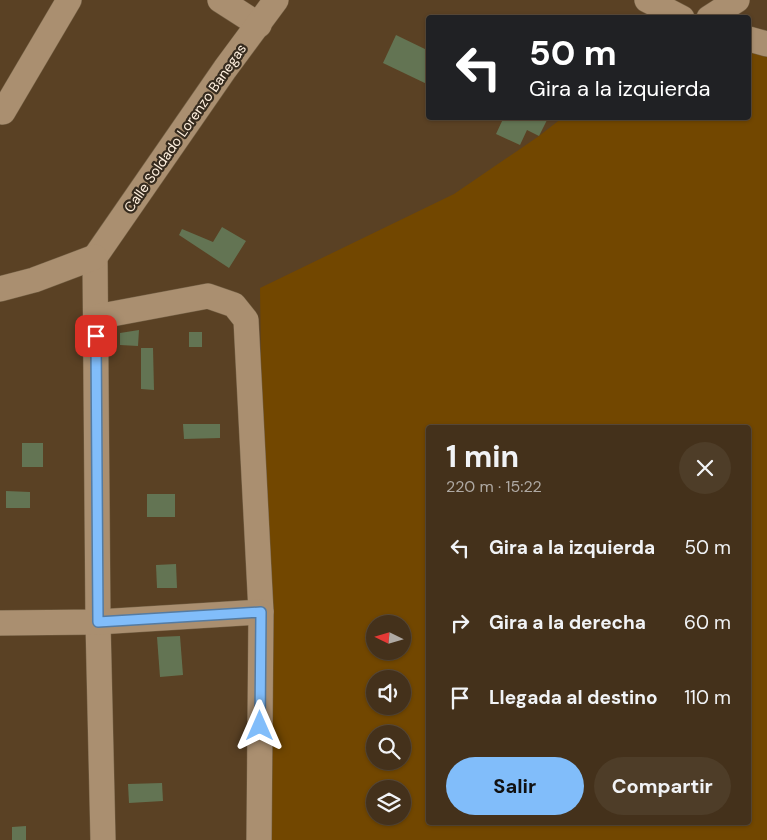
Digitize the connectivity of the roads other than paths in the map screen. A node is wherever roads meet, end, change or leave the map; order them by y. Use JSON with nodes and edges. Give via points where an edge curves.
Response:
{"nodes":[{"id":1,"x":69,"y":0,"type":"edge"},
{"id":2,"x":220,"y":0,"type":"edge"},
{"id":3,"x":276,"y":0,"type":"edge"},
{"id":4,"x":647,"y":0,"type":"edge"},
{"id":5,"x":737,"y":0,"type":"edge"},
{"id":6,"x":676,"y":15,"type":"edge"},
{"id":7,"x":714,"y":15,"type":"edge"},
{"id":8,"x":258,"y":25,"type":"junction"},
{"id":9,"x":751,"y":40,"type":"edge"},
{"id":10,"x":767,"y":44,"type":"edge"},
{"id":11,"x":3,"y":112,"type":"dead end"},
{"id":12,"x":95,"y":257,"type":"junction"},
{"id":13,"x":0,"y":289,"type":"edge"},
{"id":14,"x":96,"y":317,"type":"junction"},
{"id":15,"x":261,"y":612,"type":"junction"},
{"id":16,"x":98,"y":622,"type":"junction"},
{"id":17,"x":0,"y":623,"type":"edge"},
{"id":18,"x":103,"y":840,"type":"edge"},
{"id":19,"x":259,"y":840,"type":"edge"}],
"edges":[{"from":1,"to":11,"type":"street"},
{"from":2,"to":8,"type":"street"},
{"from":3,"to":8,"type":"street","name":"Calle Soldado Lorenzo Banegas"},
{"from":4,"to":6,"type":"street"},
{"from":5,"to":7,"type":"street"},
{"from":8,"to":12,"type":"street","name":"Calle Soldado Lorenzo Banegas"},
{"from":9,"to":10,"type":"street"},
{"from":12,"to":13,"type":"street"},
{"from":12,"to":14,"type":"street"},
{"from":14,"to":15,"type":"street","via":[[208,296],[234,304],[246,320]]},
{"from":14,"to":16,"type":"street"},
{"from":15,"to":16,"type":"street"},
{"from":15,"to":19,"type":"street"},
{"from":16,"to":17,"type":"street"},
{"from":16,"to":18,"type":"street"}]}
